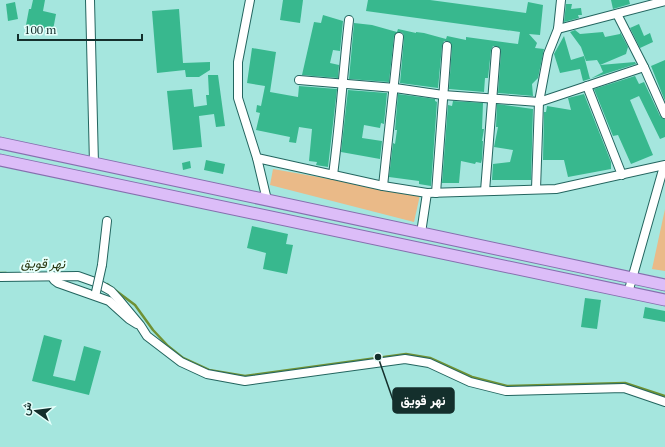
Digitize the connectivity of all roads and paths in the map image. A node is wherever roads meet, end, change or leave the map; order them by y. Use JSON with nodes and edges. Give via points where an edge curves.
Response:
{"nodes":[{"id":1,"x":90,"y":0,"type":"edge"},
{"id":2,"x":250,"y":0,"type":"edge"},
{"id":3,"x":561,"y":0,"type":"edge"},
{"id":4,"x":665,"y":1,"type":"edge"},
{"id":5,"x":617,"y":14,"type":"junction"},
{"id":6,"x":349,"y":20,"type":"dead end"},
{"id":7,"x":558,"y":29,"type":"junction"},
{"id":8,"x":399,"y":37,"type":"dead end"},
{"id":9,"x":447,"y":46,"type":"dead end"},
{"id":10,"x":496,"y":51,"type":"dead end"},
{"id":11,"x":644,"y":68,"type":"junction"},
{"id":12,"x":299,"y":80,"type":"dead end"},
{"id":13,"x":342,"y":84,"type":"junction"},
{"id":14,"x":587,"y":86,"type":"junction"},
{"id":15,"x":394,"y":88,"type":"junction"},
{"id":16,"x":443,"y":95,"type":"junction"},
{"id":17,"x":492,"y":99,"type":"junction"},
{"id":18,"x":539,"y":102,"type":"junction"},
{"id":19,"x":665,"y":114,"type":"edge"},
{"id":20,"x":0,"y":143,"type":"edge"},
{"id":21,"x":257,"y":158,"type":"junction"},
{"id":22,"x":0,"y":160,"type":"edge"},
{"id":23,"x":94,"y":164,"type":"junction"},
{"id":24,"x":664,"y":165,"type":"edge"},
{"id":25,"x":333,"y":175,"type":"junction"},
{"id":26,"x":622,"y":175,"type":"junction"},
{"id":27,"x":383,"y":186,"type":"junction"},
{"id":28,"x":536,"y":189,"type":"junction"},
{"id":29,"x":485,"y":191,"type":"junction"},
{"id":30,"x":427,"y":193,"type":"junction"},
{"id":31,"x":436,"y":193,"type":"junction"},
{"id":32,"x":266,"y":200,"type":"junction"},
{"id":33,"x":107,"y":221,"type":"dead end"},
{"id":34,"x":379,"y":224,"type":"junction"},
{"id":35,"x":421,"y":233,"type":"junction"},
{"id":36,"x":376,"y":239,"type":"junction"},
{"id":37,"x":51,"y":275,"type":"junction"},
{"id":38,"x":0,"y":277,"type":"edge"},
{"id":39,"x":632,"y":278,"type":"junction"},
{"id":40,"x":665,"y":285,"type":"edge"},
{"id":41,"x":628,"y":293,"type":"junction"},
{"id":42,"x":95,"y":296,"type":"junction"},
{"id":43,"x":665,"y":300,"type":"edge"},
{"id":44,"x":140,"y":324,"type":"junction"},
{"id":45,"x":665,"y":402,"type":"edge"}],
"edges":[{"from":1,"to":23,"type":"street"},
{"from":2,"to":21,"type":"street","via":[[238,62],[238,98]]},
{"from":3,"to":7,"type":"street"},
{"from":4,"to":5,"type":"street"},
{"from":5,"to":7,"type":"street"},
{"from":5,"to":11,"type":"street"},
{"from":6,"to":13,"type":"street"},
{"from":7,"to":18,"type":"street","via":[[548,54]]},
{"from":8,"to":15,"type":"street"},
{"from":9,"to":16,"type":"street"},
{"from":10,"to":17,"type":"street"},
{"from":11,"to":14,"type":"street"},
{"from":11,"to":19,"type":"street"},
{"from":12,"to":13,"type":"street"},
{"from":13,"to":15,"type":"street"},
{"from":13,"to":25,"type":"street","via":[[340,126]]},
{"from":14,"to":18,"type":"street"},
{"from":14,"to":26,"type":"street"},
{"from":15,"to":16,"type":"street"},
{"from":15,"to":27,"type":"street"},
{"from":16,"to":17,"type":"street"},
{"from":16,"to":31,"type":"street"},
{"from":17,"to":18,"type":"street"},
{"from":17,"to":29,"type":"street"},
{"from":18,"to":28,"type":"street"},
{"from":20,"to":23,"type":"main road"},
{"from":21,"to":25,"type":"street"},
{"from":21,"to":32,"type":"street"},
{"from":22,"to":36,"type":"main road"},
{"from":23,"to":32,"type":"main road"},
{"from":24,"to":26,"type":"street"},
{"from":24,"to":39,"type":"street"},
{"from":25,"to":27,"type":"street"},
{"from":26,"to":28,"type":"street","via":[[556,189]]},
{"from":27,"to":30,"type":"street"},
{"from":28,"to":29,"type":"street"},
{"from":29,"to":31,"type":"street"},
{"from":30,"to":31,"type":"street"},
{"from":30,"to":35,"type":"street"},
{"from":32,"to":34,"type":"main road"},
{"from":33,"to":42,"type":"street","bridge":true,"via":[[102,265]]},
{"from":34,"to":35,"type":"main road"},
{"from":34,"to":36,"type":"main road"},
{"from":35,"to":39,"type":"main road"},
{"from":36,"to":41,"type":"main road"},
{"from":37,"to":38,"type":"street"},
{"from":37,"to":42,"type":"street","via":[[58,283]]},
{"from":37,"to":44,"type":"street","via":[[78,276],[96,282],[110,291]]},
{"from":39,"to":40,"type":"main road"},
{"from":39,"to":41,"type":"street"},
{"from":41,"to":43,"type":"main road"},
{"from":42,"to":44,"type":"street","via":[[109,301],[128,319]]},
{"from":44,"to":45,"type":"street","via":[[147,336],[181,362],[207,374],[245,381],[405,359],[429,363],[470,382],[506,391],[624,388]]}]}
